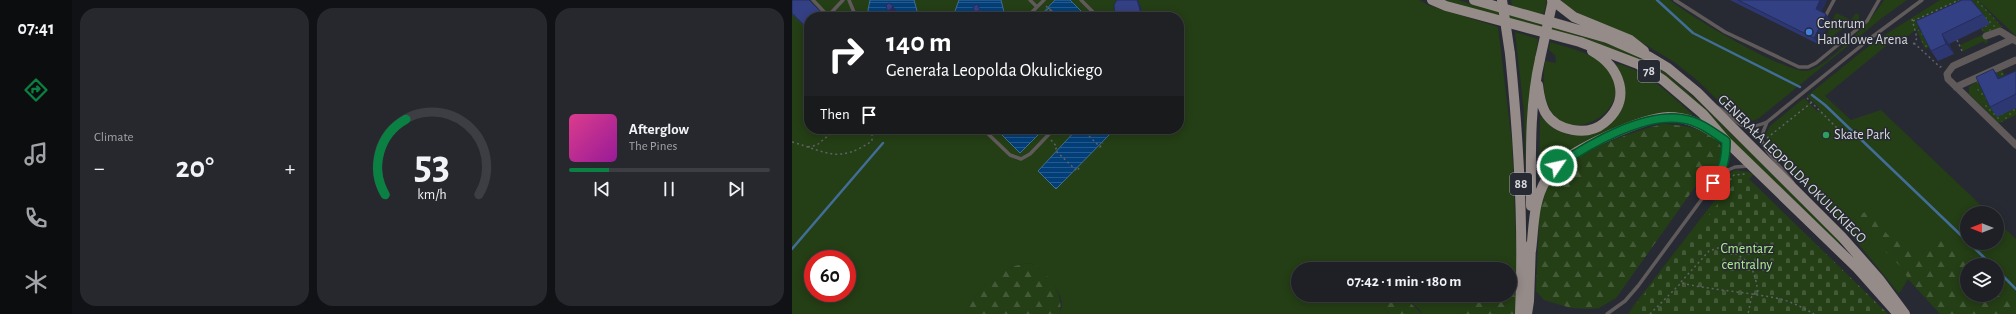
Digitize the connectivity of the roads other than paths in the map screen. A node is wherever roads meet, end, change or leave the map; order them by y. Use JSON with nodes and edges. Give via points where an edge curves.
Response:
{"nodes":[{"id":1,"x":813,"y":0,"type":"edge"},
{"id":2,"x":843,"y":0,"type":"edge"},
{"id":3,"x":849,"y":0,"type":"edge"},
{"id":4,"x":1030,"y":0,"type":"edge"},
{"id":5,"x":1044,"y":0,"type":"edge"},
{"id":6,"x":1080,"y":0,"type":"edge"},
{"id":7,"x":1432,"y":0,"type":"edge"},
{"id":8,"x":1474,"y":0,"type":"edge"},
{"id":9,"x":1502,"y":0,"type":"edge"},
{"id":10,"x":1552,"y":0,"type":"edge"},
{"id":11,"x":1674,"y":0,"type":"edge"},
{"id":12,"x":1834,"y":0,"type":"edge"},
{"id":13,"x":1879,"y":0,"type":"edge"},
{"id":14,"x":1922,"y":0,"type":"edge"},
{"id":15,"x":1036,"y":6,"type":"junction"},
{"id":16,"x":825,"y":12,"type":"edge"},
{"id":17,"x":832,"y":12,"type":"edge"},
{"id":18,"x":854,"y":12,"type":"edge"},
{"id":19,"x":1031,"y":12,"type":"edge"},
{"id":20,"x":1093,"y":12,"type":"edge"},
{"id":21,"x":1826,"y":15,"type":"edge"},
{"id":22,"x":1550,"y":35,"type":"junction"},
{"id":23,"x":1986,"y":36,"type":"dead end"},
{"id":24,"x":2014,"y":40,"type":"edge"},
{"id":25,"x":1648,"y":56,"type":"junction"},
{"id":26,"x":1540,"y":59,"type":"junction"},
{"id":27,"x":2016,"y":60,"type":"edge"},
{"id":28,"x":1956,"y":88,"type":"junction"},
{"id":29,"x":1707,"y":103,"type":"junction"},
{"id":30,"x":1767,"y":122,"type":"junction"},
{"id":31,"x":988,"y":134,"type":"edge"},
{"id":32,"x":1050,"y":134,"type":"edge"},
{"id":33,"x":1726,"y":141,"type":"junction"},
{"id":34,"x":2016,"y":145,"type":"edge"},
{"id":35,"x":1752,"y":166,"type":"junction"},
{"id":36,"x":1721,"y":173,"type":"junction"},
{"id":37,"x":1803,"y":197,"type":"junction"},
{"id":38,"x":1531,"y":251,"type":"junction"},
{"id":39,"x":1520,"y":314,"type":"edge"},
{"id":40,"x":1527,"y":314,"type":"edge"},
{"id":41,"x":1608,"y":314,"type":"edge"},
{"id":42,"x":1898,"y":314,"type":"edge"},
{"id":43,"x":1905,"y":314,"type":"edge"}],
"edges":[{"from":1,"to":16,"type":"lane"},
{"from":2,"to":17,"type":"lane"},
{"from":3,"to":18,"type":"lane"},
{"from":4,"to":15,"type":"lane"},
{"from":5,"to":15,"type":"lane"},
{"from":6,"to":20,"type":"lane"},
{"from":7,"to":22,"type":"main road","number":"78"},
{"from":8,"to":25,"type":"main road","via":[[1607,38]]},
{"from":9,"to":39,"type":"main road","number":"88","bridge":true,"via":[[1519,144],[1522,205]]},
{"from":10,"to":25,"type":"main road","number":"78","via":[[1574,17],[1630,40]]},
{"from":10,"to":26,"type":"main road","bridge":true},
{"from":11,"to":13,"type":"lane","via":[[1725,32],[1799,67],[1808,67],[1867,21]]},
{"from":12,"to":21,"type":"lane"},
{"from":14,"to":30,"type":"lane"},
{"from":15,"to":19,"type":"lane"},
{"from":22,"to":26,"type":"main road","via":[[1589,49],[1608,62],[1615,71],[1619,98],[1616,108],[1604,123],[1590,130],[1574,131],[1555,123],[1545,113],[1542,105],[1538,87]]},
{"from":22,"to":33,"type":"main road","number":"78","via":[[1580,42],[1638,64],[1663,80],[1685,99]]},
{"from":23,"to":24,"type":"street","via":[[2000,31]]},
{"from":24,"to":28,"type":"street","via":[[1953,66],[1947,74]]},
{"from":25,"to":29,"type":"main road","name":"GENERAŁA LEOPOLDA OKULICKIEGO","number":"78","via":[[1677,76]]},
{"from":26,"to":38,"type":"main road","via":[[1534,84]]},
{"from":27,"to":28,"type":"street"},
{"from":28,"to":34,"type":"street"},
{"from":29,"to":30,"type":"lane","via":[[1746,127]]},
{"from":29,"to":37,"type":"main road","name":"GENERAŁA LEOPOLDA OKULICKIEGO","number":"78"},
{"from":30,"to":37,"type":"lane","via":[[1762,138],[1766,151],[1785,170]]},
{"from":31,"to":32,"type":"lane","via":[[1010,155],[1020,159],[1030,154]]},
{"from":33,"to":35,"type":"main road","name":"GENERAŁA LEOPOLDA OKULICKIEGO","number":"78"},
{"from":33,"to":36,"type":"lane","name":"GENERAŁA LEOPOLDA OKULICKIEGO","via":[[1726,158]]},
{"from":33,"to":38,"type":"main road","via":[[1702,125],[1668,117],[1645,121],[1583,148],[1557,166],[1537,197]]},
{"from":35,"to":36,"type":"lane","name":"GENERAŁA LEOPOLDA OKULICKIEGO","via":[[1734,168]]},
{"from":35,"to":42,"type":"main road","name":"GENERAŁA LEOPOLDA OKULICKIEGO","number":"78","via":[[1857,268]]},
{"from":36,"to":41,"type":"lane","name":"GENERAŁA LEOPOLDA OKULICKIEGO","via":[[1638,286],[1625,301]]},
{"from":37,"to":43,"type":"main road","name":"GENERAŁA LEOPOLDA OKULICKIEGO","number":"78","via":[[1853,248]]},
{"from":38,"to":40,"type":"main road"}]}
